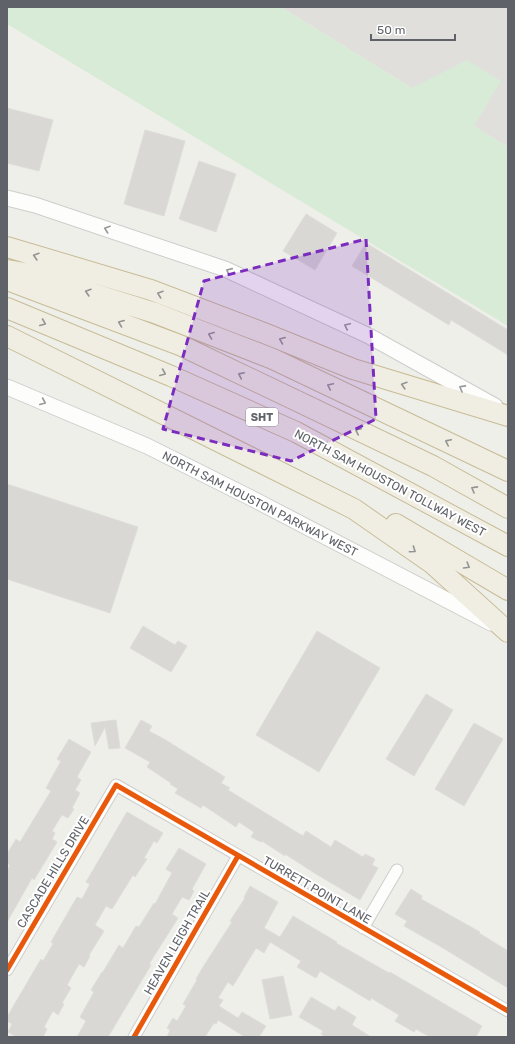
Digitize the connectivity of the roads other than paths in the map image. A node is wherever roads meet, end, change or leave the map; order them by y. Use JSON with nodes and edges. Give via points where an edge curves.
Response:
{"nodes":[{"id":1,"x":7,"y":198,"type":"edge"},
{"id":2,"x":7,"y":247,"type":"edge"},
{"id":3,"x":7,"y":270,"type":"edge"},
{"id":4,"x":7,"y":280,"type":"edge"},
{"id":5,"x":7,"y":308,"type":"edge"},
{"id":6,"x":7,"y":336,"type":"edge"},
{"id":7,"x":7,"y":387,"type":"edge"},
{"id":8,"x":508,"y":415,"type":"edge"},
{"id":9,"x":508,"y":471,"type":"edge"},
{"id":10,"x":508,"y":508,"type":"edge"},
{"id":11,"x":508,"y":546,"type":"edge"},
{"id":12,"x":508,"y":590,"type":"edge"},
{"id":13,"x":508,"y":632,"type":"edge"},
{"id":14,"x":116,"y":785,"type":"joint"},
{"id":15,"x":238,"y":856,"type":"junction"},
{"id":16,"x":397,"y":870,"type":"dead end"},
{"id":17,"x":363,"y":928,"type":"junction"},
{"id":18,"x":7,"y":970,"type":"edge"},
{"id":19,"x":508,"y":1011,"type":"edge"},
{"id":20,"x":134,"y":1037,"type":"edge"}],
"edges":[{"from":8,"to":1,"type":"main road","one_way":true,"via":[[368,336],[225,269],[35,205]]},
{"from":8,"to":2,"type":"highway","one_way":true,"via":[[353,369],[164,295]]},
{"from":9,"to":3,"type":"highway","one_way":true,"via":[[273,359],[155,313],[31,274]]},
{"from":10,"to":4,"type":"highway","number":"SHT","one_way":true,"via":[[433,466],[182,346]]},
{"from":5,"to":11,"type":"highway","name":"NORTH SAM HOUSTON TOLLWAY WEST","number":"SHT","one_way":true,"via":[[171,376],[296,432]]},
{"from":6,"to":12,"type":"highway","one_way":true,"via":[[105,376],[358,502]]},
{"from":6,"to":13,"type":"highway","one_way":true,"via":[[354,509],[433,564]]},
{"from":7,"to":13,"type":"main road","name":"NORTH SAM HOUSTON PARKWAY WEST","one_way":true,"via":[[147,446]]},
{"from":14,"to":15,"type":"street","name":"TURRETT POINT LANE"},
{"from":14,"to":18,"type":"street","name":"CASCADE HILLS DRIVE"},
{"from":15,"to":17,"type":"street","name":"TURRETT POINT LANE"},
{"from":15,"to":20,"type":"street","name":"HEAVEN LEIGH TRAIL"},
{"from":16,"to":17,"type":"street"},
{"from":17,"to":19,"type":"street","name":"TURRETT POINT LANE"}]}
